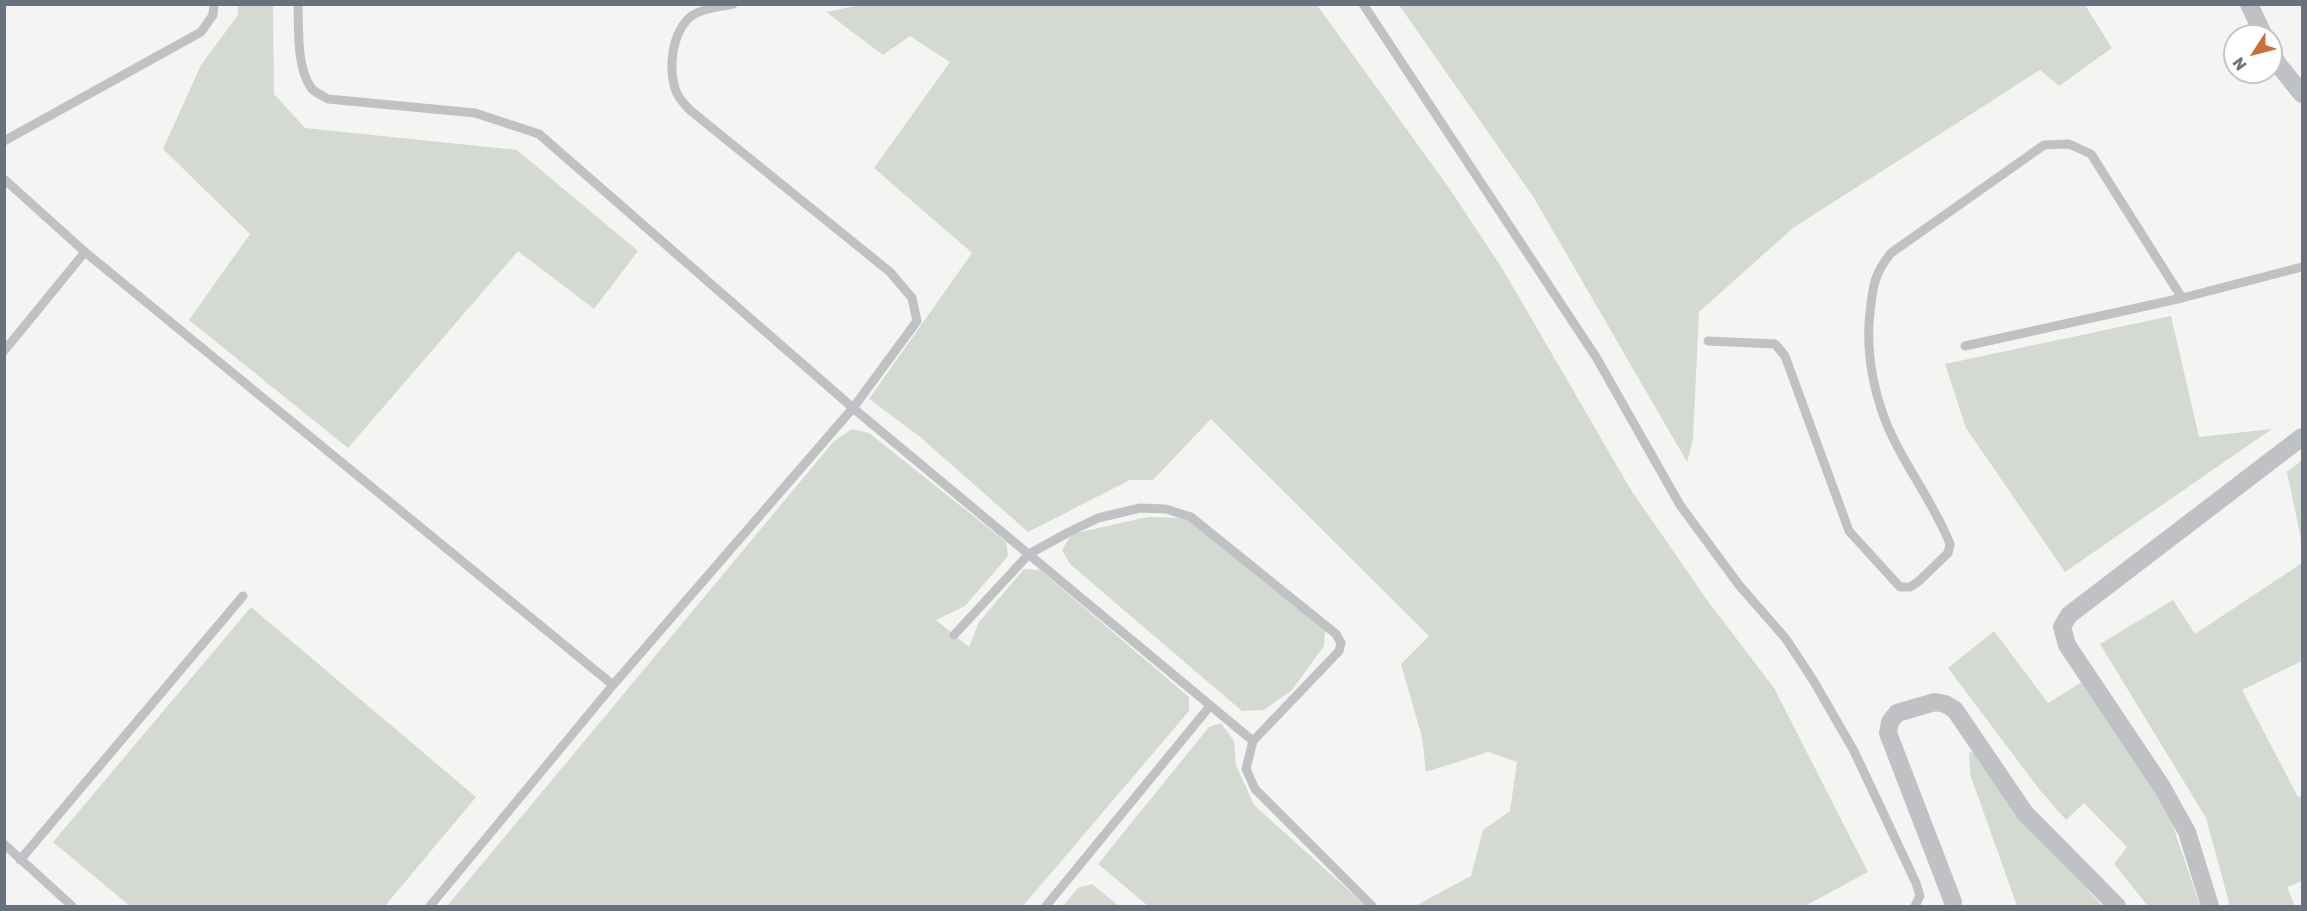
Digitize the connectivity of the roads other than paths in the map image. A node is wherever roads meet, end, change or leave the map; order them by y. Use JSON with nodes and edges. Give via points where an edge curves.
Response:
{"nodes":[{"id":1,"x":214,"y":4,"type":"edge"},
{"id":2,"x":298,"y":4,"type":"edge"},
{"id":3,"x":733,"y":4,"type":"edge"},
{"id":4,"x":1363,"y":4,"type":"edge"},
{"id":5,"x":2249,"y":4,"type":"edge"},
{"id":6,"x":2258,"y":24,"type":"edge"},
{"id":7,"x":2283,"y":70,"type":"edge"},
{"id":8,"x":2302,"y":94,"type":"edge"},
{"id":9,"x":4,"y":141,"type":"edge"},
{"id":10,"x":4,"y":180,"type":"edge"},
{"id":11,"x":85,"y":252,"type":"junction"},
{"id":12,"x":2302,"y":267,"type":"edge"},
{"id":13,"x":2182,"y":298,"type":"junction"},
{"id":14,"x":1708,"y":341,"type":"dead end"},
{"id":15,"x":1965,"y":346,"type":"dead end"},
{"id":16,"x":4,"y":351,"type":"edge"},
{"id":17,"x":853,"y":408,"type":"junction"},
{"id":18,"x":2302,"y":437,"type":"edge"},
{"id":19,"x":1029,"y":554,"type":"junction"},
{"id":20,"x":243,"y":596,"type":"dead end"},
{"id":21,"x":954,"y":635,"type":"dead end"},
{"id":22,"x":613,"y":685,"type":"junction"},
{"id":23,"x":1210,"y":705,"type":"junction"},
{"id":24,"x":1253,"y":741,"type":"junction"},
{"id":25,"x":4,"y":844,"type":"edge"},
{"id":26,"x":20,"y":860,"type":"junction"},
{"id":27,"x":1953,"y":902,"type":"dead end"},
{"id":28,"x":72,"y":906,"type":"edge"},
{"id":29,"x":430,"y":906,"type":"edge"},
{"id":30,"x":1046,"y":906,"type":"edge"},
{"id":31,"x":1372,"y":906,"type":"edge"},
{"id":32,"x":1915,"y":906,"type":"edge"},
{"id":33,"x":2117,"y":906,"type":"edge"},
{"id":34,"x":2210,"y":906,"type":"edge"}],
"edges":[{"from":1,"to":9,"type":"lane","via":[[213,15],[201,32]]},
{"from":2,"to":17,"type":"lane","via":[[304,71],[313,90],[328,99],[475,113],[539,134]]},
{"from":3,"to":17,"type":"lane","via":[[692,16],[678,30],[672,80],[678,96],[691,111],[890,272],[912,298],[917,321]]},
{"from":4,"to":32,"type":"lane","via":[[1596,357],[1680,505],[1739,585],[1786,639],[1813,680],[1854,751],[1916,884],[1920,896]]},
{"from":5,"to":6,"type":"street"},
{"from":7,"to":8,"type":"street"},
{"from":10,"to":11,"type":"lane"},
{"from":11,"to":16,"type":"lane"},
{"from":11,"to":22,"type":"lane"},
{"from":12,"to":13,"type":"lane"},
{"from":13,"to":14,"type":"lane","via":[[2091,154],[2069,144],[2044,145],[1891,253],[1874,281],[1868,332],[1876,395],[1894,440],[1950,544],[1948,554],[1910,587],[1900,586],[1849,531],[1780,349],[1775,345]]},
{"from":13,"to":15,"type":"lane"},
{"from":17,"to":19,"type":"lane"},
{"from":17,"to":22,"type":"lane"},
{"from":18,"to":34,"type":"street","via":[[2069,615],[2062,627],[2067,645],[2162,787],[2187,832]]},
{"from":19,"to":21,"type":"lane"},
{"from":19,"to":23,"type":"lane"},
{"from":19,"to":24,"type":"lane","via":[[1098,518],[1140,508],[1166,509],[1191,517],[1336,634],[1341,644],[1339,651]]},
{"from":20,"to":26,"type":"lane"},
{"from":22,"to":29,"type":"lane"},
{"from":23,"to":24,"type":"lane"},
{"from":23,"to":30,"type":"lane"},
{"from":24,"to":31,"type":"lane","via":[[1246,769],[1255,789]]},
{"from":25,"to":26,"type":"lane"},
{"from":26,"to":28,"type":"lane"},
{"from":27,"to":33,"type":"street","via":[[1888,733],[1897,713],[1935,702],[1955,710],[2025,813]]}]}
